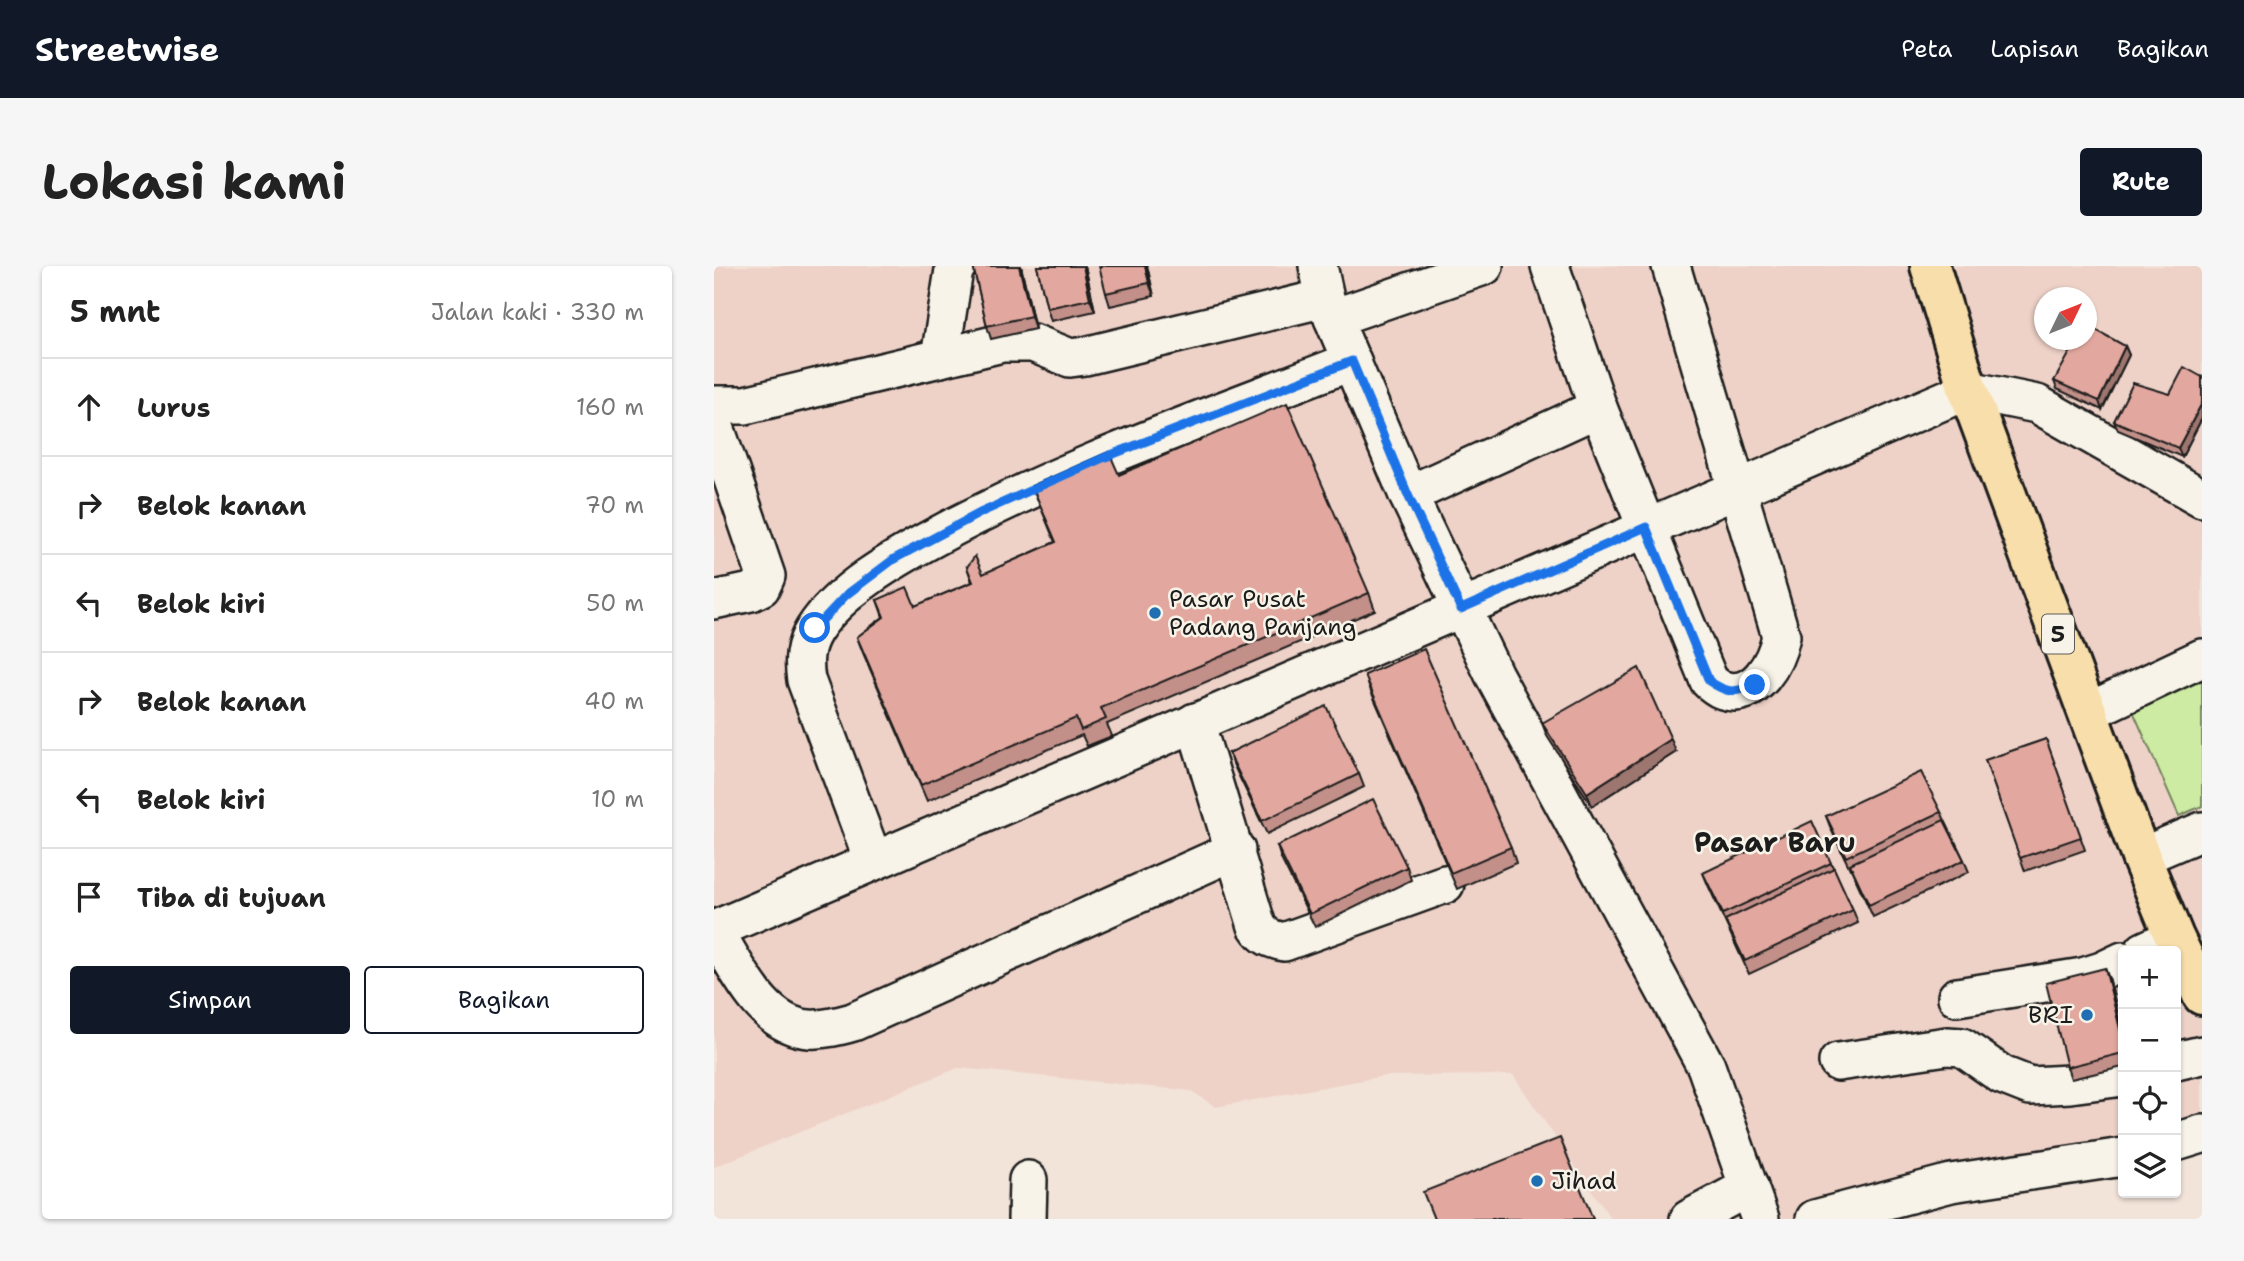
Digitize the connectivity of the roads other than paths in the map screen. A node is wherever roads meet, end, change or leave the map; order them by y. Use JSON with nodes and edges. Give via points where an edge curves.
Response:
{"nodes":[{"id":1,"x":957,"y":266,"type":"edge"},
{"id":2,"x":1484,"y":266,"type":"edge"},
{"id":3,"x":1550,"y":266,"type":"edge"},
{"id":4,"x":1671,"y":266,"type":"edge"},
{"id":5,"x":1930,"y":266,"type":"edge"},
{"id":6,"x":1326,"y":294,"type":"edge"},
{"id":7,"x":940,"y":358,"type":"junction"},
{"id":8,"x":1352,"y":361,"type":"junction"},
{"id":9,"x":1968,"y":390,"type":"junction"},
{"id":10,"x":714,"y":405,"type":"edge"},
{"id":11,"x":1598,"y":408,"type":"junction"},
{"id":12,"x":714,"y":424,"type":"edge"},
{"id":13,"x":1737,"y":488,"type":"junction"},
{"id":14,"x":1408,"y":495,"type":"junction"},
{"id":15,"x":2202,"y":498,"type":"edge"},
{"id":16,"x":1646,"y":527,"type":"junction"},
{"id":17,"x":714,"y":600,"type":"edge"},
{"id":18,"x":1461,"y":609,"type":"junction"},
{"id":19,"x":2202,"y":657,"type":"edge"},
{"id":20,"x":2088,"y":712,"type":"junction"},
{"id":21,"x":1195,"y":722,"type":"junction"},
{"id":22,"x":2202,"y":831,"type":"edge"},
{"id":23,"x":1236,"y":850,"type":"junction"},
{"id":24,"x":2141,"y":857,"type":"junction"},
{"id":25,"x":873,"y":860,"type":"junction"},
{"id":26,"x":1445,"y":884,"type":"edge"},
{"id":27,"x":714,"y":930,"type":"edge"},
{"id":28,"x":2118,"y":963,"type":"edge"},
{"id":29,"x":2182,"y":963,"type":"edge"},
{"id":30,"x":1957,"y":997,"type":"dead end"},
{"id":31,"x":2202,"y":1055,"type":"edge"},
{"id":32,"x":2181,"y":1060,"type":"edge"},
{"id":33,"x":1838,"y":1062,"type":"dead end"},
{"id":34,"x":2118,"y":1078,"type":"edge"},
{"id":35,"x":2202,"y":1134,"type":"edge"},
{"id":36,"x":2181,"y":1140,"type":"edge"},
{"id":37,"x":2118,"y":1158,"type":"edge"},
{"id":38,"x":1028,"y":1180,"type":"dead end"},
{"id":39,"x":1755,"y":1203,"type":"edge"},
{"id":40,"x":1027,"y":1219,"type":"edge"},
{"id":41,"x":1689,"y":1219,"type":"edge"},
{"id":42,"x":1815,"y":1219,"type":"edge"}],
"edges":[{"from":1,"to":7,"type":"street"},
{"from":2,"to":6,"type":"street"},
{"from":3,"to":11,"type":"street"},
{"from":4,"to":13,"type":"street"},
{"from":5,"to":9,"type":"highway","number":"5"},
{"from":6,"to":7,"type":"street","via":[[1085,356],[1070,358],[1033,343],[1014,341]]},
{"from":6,"to":8,"type":"street"},
{"from":7,"to":10,"type":"street","via":[[745,405]]},
{"from":8,"to":14,"type":"street"},
{"from":8,"to":25,"type":"street","via":[[1103,458],[982,512],[894,559],[846,595],[815,628],[803,662]]},
{"from":9,"to":13,"type":"street"},
{"from":9,"to":15,"type":"street","via":[[2037,404]]},
{"from":9,"to":20,"type":"highway","number":"5"},
{"from":11,"to":14,"type":"street"},
{"from":11,"to":16,"type":"street"},
{"from":12,"to":17,"type":"street","via":[[766,576],[761,587],[751,592]]},
{"from":13,"to":16,"type":"street"},
{"from":13,"to":16,"type":"street","via":[[1781,636],[1777,654],[1755,685],[1722,690],[1709,681]]},
{"from":14,"to":18,"type":"street"},
{"from":16,"to":18,"type":"street"},
{"from":18,"to":21,"type":"street"},
{"from":18,"to":39,"type":"street","via":[[1706,1066]]},
{"from":19,"to":20,"type":"street"},
{"from":20,"to":24,"type":"highway","number":"5"},
{"from":21,"to":23,"type":"street"},
{"from":21,"to":25,"type":"street"},
{"from":22,"to":24,"type":"street"},
{"from":23,"to":26,"type":"street","via":[[1257,926],[1269,939],[1284,942]]},
{"from":23,"to":27,"type":"street","via":[[853,1022],[827,1029],[808,1030],[772,1016]]},
{"from":24,"to":29,"type":"highway","number":"5"},
{"from":25,"to":27,"type":"street"},
{"from":28,"to":30,"type":"street","via":[[2082,977]]},
{"from":31,"to":32,"type":"street"},
{"from":33,"to":34,"type":"street","via":[[1954,1046],[2030,1086]]},
{"from":35,"to":36,"type":"street"},
{"from":37,"to":42,"type":"street","via":[[1951,1183]]},
{"from":38,"to":40,"type":"street"},
{"from":39,"to":41,"type":"street"}]}
